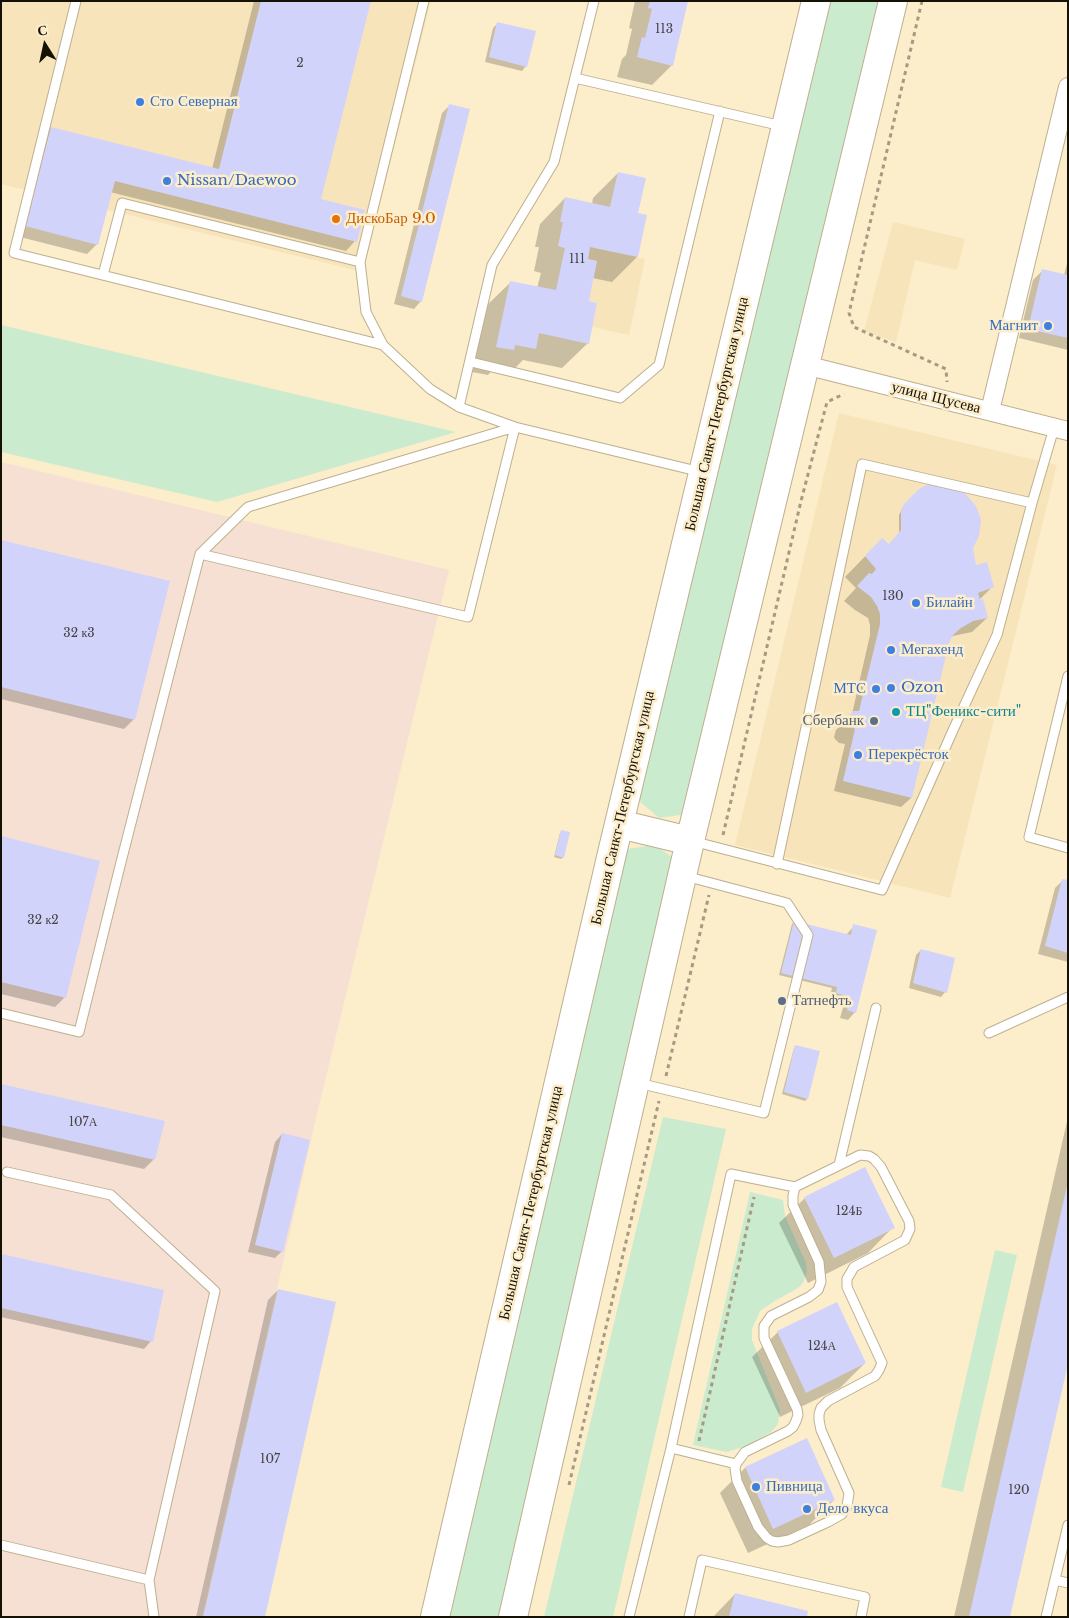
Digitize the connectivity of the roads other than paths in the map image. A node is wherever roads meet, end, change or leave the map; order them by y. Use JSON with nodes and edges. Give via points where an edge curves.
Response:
{"nodes":[{"id":1,"x":76,"y":1,"type":"edge"},
{"id":2,"x":424,"y":1,"type":"edge"},
{"id":3,"x":594,"y":1,"type":"edge"},
{"id":4,"x":816,"y":1,"type":"edge"},
{"id":5,"x":893,"y":1,"type":"edge"},
{"id":6,"x":575,"y":78,"type":"junction"},
{"id":7,"x":1068,"y":87,"type":"edge"},
{"id":8,"x":720,"y":111,"type":"junction"},
{"id":9,"x":786,"y":127,"type":"junction"},
{"id":10,"x":360,"y":262,"type":"junction"},
{"id":11,"x":103,"y":275,"type":"junction"},
{"id":12,"x":383,"y":345,"type":"junction"},
{"id":13,"x":471,"y":362,"type":"junction"},
{"id":14,"x":804,"y":365,"type":"junction"},
{"id":15,"x":459,"y":407,"type":"junction"},
{"id":16,"x":990,"y":411,"type":"junction"},
{"id":17,"x":515,"y":427,"type":"junction"},
{"id":18,"x":1061,"y":429,"type":"edge"},
{"id":19,"x":704,"y":472,"type":"junction"},
{"id":20,"x":1032,"y":503,"type":"junction"},
{"id":21,"x":200,"y":554,"type":"junction"},
{"id":22,"x":1068,"y":676,"type":"edge"},
{"id":23,"x":620,"y":824,"type":"junction"},
{"id":24,"x":690,"y":841,"type":"junction"},
{"id":25,"x":1068,"y":848,"type":"edge"},
{"id":26,"x":777,"y":864,"type":"junction"},
{"id":27,"x":682,"y":875,"type":"junction"},
{"id":28,"x":1068,"y":997,"type":"edge"},
{"id":29,"x":876,"y":1008,"type":"dead end"},
{"id":30,"x":1,"y":1014,"type":"edge"},
{"id":31,"x":989,"y":1033,"type":"dead end"},
{"id":32,"x":635,"y":1083,"type":"junction"},
{"id":33,"x":839,"y":1165,"type":"junction"},
{"id":34,"x":7,"y":1172,"type":"dead end"},
{"id":35,"x":795,"y":1187,"type":"junction"},
{"id":36,"x":671,"y":1448,"type":"junction"},
{"id":37,"x":736,"y":1464,"type":"junction"},
{"id":38,"x":1068,"y":1525,"type":"edge"},
{"id":39,"x":1,"y":1545,"type":"edge"},
{"id":40,"x":149,"y":1580,"type":"junction"},
{"id":41,"x":1055,"y":1580,"type":"junction"},
{"id":42,"x":1068,"y":1583,"type":"edge"},
{"id":43,"x":154,"y":1617,"type":"edge"},
{"id":44,"x":436,"y":1617,"type":"edge"},
{"id":45,"x":513,"y":1617,"type":"edge"},
{"id":46,"x":629,"y":1617,"type":"edge"},
{"id":47,"x":689,"y":1617,"type":"edge"},
{"id":48,"x":861,"y":1617,"type":"edge"},
{"id":49,"x":1046,"y":1617,"type":"edge"}],
"edges":[{"from":1,"to":11,"type":"lane","via":[[14,253]]},
{"from":2,"to":10,"type":"lane"},
{"from":3,"to":6,"type":"lane"},
{"from":4,"to":9,"type":"main road","name":"Большая Санкт-Петербургская улица"},
{"from":5,"to":14,"type":"main road"},
{"from":6,"to":8,"type":"lane"},
{"from":6,"to":13,"type":"lane","via":[[554,162],[492,265]]},
{"from":7,"to":16,"type":"street"},
{"from":8,"to":9,"type":"lane"},
{"from":8,"to":13,"type":"lane","via":[[659,365],[620,398]]},
{"from":9,"to":19,"type":"main road","name":"Большая Санкт-Петербургская улица"},
{"from":10,"to":11,"type":"lane","via":[[122,203]]},
{"from":10,"to":12,"type":"lane","via":[[366,312]]},
{"from":11,"to":12,"type":"lane"},
{"from":12,"to":15,"type":"lane","via":[[430,389]]},
{"from":13,"to":15,"type":"lane"},
{"from":14,"to":16,"type":"street","name":"улица Щусева"},
{"from":14,"to":24,"type":"main road"},
{"from":15,"to":17,"type":"lane"},
{"from":16,"to":18,"type":"street","name":"улица Щусева"},
{"from":17,"to":19,"type":"lane"},
{"from":17,"to":21,"type":"lane","via":[[248,507]]},
{"from":17,"to":21,"type":"lane","via":[[468,617]]},
{"from":18,"to":20,"type":"lane"},
{"from":19,"to":23,"type":"main road","name":"Большая Санкт-Петербургская улица"},
{"from":20,"to":26,"type":"lane","via":[[997,635],[882,890]]},
{"from":20,"to":26,"type":"lane","via":[[862,464]]},
{"from":21,"to":30,"type":"lane","via":[[79,1032]]},
{"from":22,"to":25,"type":"lane","via":[[1029,837]]},
{"from":23,"to":24,"type":"main road"},
{"from":23,"to":44,"type":"main road","name":"Большая Санкт-Петербургская улица"},
{"from":24,"to":26,"type":"lane"},
{"from":24,"to":27,"type":"main road"},
{"from":27,"to":32,"type":"main road"},
{"from":27,"to":32,"type":"lane","via":[[787,903],[808,935],[764,1113]]},
{"from":28,"to":31,"type":"lane"},
{"from":29,"to":33,"type":"lane"},
{"from":32,"to":45,"type":"main road"},
{"from":33,"to":35,"type":"lane"},
{"from":33,"to":37,"type":"lane","via":[[860,1155],[874,1159],[882,1167],[910,1230],[905,1240],[854,1267],[847,1279],[847,1287],[882,1363],[874,1376],[828,1401],[819,1414],[821,1430],[849,1493],[847,1506],[842,1514],[790,1540],[772,1541],[758,1527],[737,1481]]},
{"from":34,"to":40,"type":"lane","via":[[111,1195],[215,1291]]},
{"from":35,"to":36,"type":"lane","via":[[732,1174]]},
{"from":35,"to":37,"type":"lane","via":[[793,1205],[819,1262],[821,1282],[818,1290],[809,1297],[771,1316],[764,1326],[764,1338],[798,1415],[788,1431],[745,1452]]},
{"from":36,"to":37,"type":"lane"},
{"from":36,"to":46,"type":"lane"},
{"from":38,"to":41,"type":"lane"},
{"from":39,"to":40,"type":"lane"},
{"from":40,"to":43,"type":"lane"},
{"from":41,"to":42,"type":"lane"},
{"from":41,"to":49,"type":"lane"},
{"from":47,"to":48,"type":"lane","via":[[702,1560],[865,1597]]}]}
